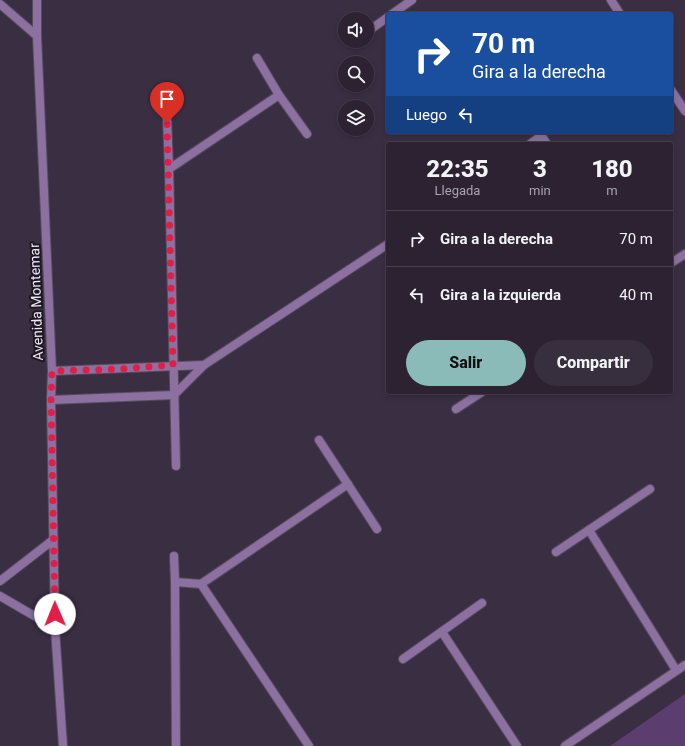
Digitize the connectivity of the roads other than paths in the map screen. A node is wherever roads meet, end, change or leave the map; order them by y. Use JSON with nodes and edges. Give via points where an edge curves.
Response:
{"nodes":[{"id":1,"x":37,"y":0,"type":"edge"},
{"id":2,"x":412,"y":0,"type":"edge"},
{"id":3,"x":611,"y":0,"type":"edge"},
{"id":4,"x":0,"y":4,"type":"edge"},
{"id":5,"x":395,"y":12,"type":"edge"},
{"id":6,"x":619,"y":12,"type":"edge"},
{"id":7,"x":386,"y":18,"type":"edge"},
{"id":8,"x":374,"y":27,"type":"edge"},
{"id":9,"x":37,"y":36,"type":"junction"},
{"id":10,"x":257,"y":58,"type":"dead end"},
{"id":11,"x":166,"y":92,"type":"dead end"},
{"id":12,"x":673,"y":93,"type":"edge"},
{"id":13,"x":279,"y":95,"type":"junction"},
{"id":14,"x":685,"y":111,"type":"edge"},
{"id":15,"x":307,"y":134,"type":"dead end"},
{"id":16,"x":540,"y":134,"type":"edge"},
{"id":17,"x":532,"y":142,"type":"edge"},
{"id":18,"x":169,"y":169,"type":"junction"},
{"id":19,"x":386,"y":245,"type":"edge"},
{"id":20,"x":685,"y":254,"type":"edge"},
{"id":21,"x":673,"y":262,"type":"edge"},
{"id":22,"x":173,"y":365,"type":"junction"},
{"id":23,"x":204,"y":365,"type":"junction"},
{"id":24,"x":52,"y":371,"type":"junction"},
{"id":25,"x":479,"y":394,"type":"edge"},
{"id":26,"x":174,"y":395,"type":"junction"},
{"id":27,"x":51,"y":400,"type":"junction"},
{"id":28,"x":456,"y":409,"type":"dead end"},
{"id":29,"x":319,"y":440,"type":"dead end"},
{"id":30,"x":176,"y":466,"type":"dead end"},
{"id":31,"x":348,"y":484,"type":"junction"},
{"id":32,"x":650,"y":489,"type":"dead end"},
{"id":33,"x":377,"y":529,"type":"dead end"},
{"id":34,"x":589,"y":530,"type":"junction"},
{"id":35,"x":53,"y":540,"type":"junction"},
{"id":36,"x":556,"y":552,"type":"dead end"},
{"id":37,"x":174,"y":556,"type":"dead end"},
{"id":38,"x":0,"y":581,"type":"edge"},
{"id":39,"x":175,"y":582,"type":"junction"},
{"id":40,"x":201,"y":584,"type":"junction"},
{"id":41,"x":0,"y":596,"type":"edge"},
{"id":42,"x":482,"y":603,"type":"dead end"},
{"id":43,"x":56,"y":628,"type":"junction"},
{"id":44,"x":442,"y":632,"type":"junction"},
{"id":45,"x":403,"y":659,"type":"dead end"},
{"id":46,"x":685,"y":665,"type":"edge"},
{"id":47,"x":676,"y":670,"type":"junction"},
{"id":48,"x":63,"y":746,"type":"edge"},
{"id":49,"x":176,"y":746,"type":"edge"},
{"id":50,"x":309,"y":746,"type":"edge"},
{"id":51,"x":517,"y":746,"type":"edge"},
{"id":52,"x":565,"y":746,"type":"edge"}],
"edges":[{"from":1,"to":9,"type":"street","name":"Avenida Montemar"},
{"from":2,"to":5,"type":"street"},
{"from":3,"to":6,"type":"street"},
{"from":4,"to":9,"type":"street"},
{"from":7,"to":8,"type":"street"},
{"from":9,"to":24,"type":"street","name":"Avenida Montemar"},
{"from":10,"to":13,"type":"street"},
{"from":11,"to":18,"type":"street"},
{"from":12,"to":14,"type":"street"},
{"from":13,"to":15,"type":"street"},
{"from":13,"to":18,"type":"street"},
{"from":16,"to":17,"type":"street"},
{"from":18,"to":22,"type":"street"},
{"from":19,"to":23,"type":"street"},
{"from":20,"to":21,"type":"street"},
{"from":22,"to":23,"type":"street"},
{"from":22,"to":24,"type":"street"},
{"from":22,"to":26,"type":"street"},
{"from":23,"to":26,"type":"street"},
{"from":24,"to":27,"type":"street","name":"Avenida Montemar"},
{"from":25,"to":28,"type":"street"},
{"from":26,"to":27,"type":"street"},
{"from":26,"to":30,"type":"street"},
{"from":27,"to":35,"type":"street","name":"Avenida Montemar"},
{"from":29,"to":31,"type":"street"},
{"from":31,"to":33,"type":"street"},
{"from":31,"to":40,"type":"street"},
{"from":32,"to":34,"type":"street"},
{"from":34,"to":36,"type":"street"},
{"from":34,"to":47,"type":"street"},
{"from":35,"to":38,"type":"street"},
{"from":35,"to":43,"type":"street","name":"Avenida Montemar"},
{"from":37,"to":39,"type":"street"},
{"from":39,"to":40,"type":"street"},
{"from":39,"to":49,"type":"street"},
{"from":40,"to":50,"type":"street"},
{"from":41,"to":43,"type":"street"},
{"from":42,"to":44,"type":"street"},
{"from":43,"to":48,"type":"street","name":"Avenida Montemar"},
{"from":44,"to":45,"type":"street"},
{"from":44,"to":51,"type":"street"},
{"from":46,"to":47,"type":"street"},
{"from":47,"to":52,"type":"street"}]}
